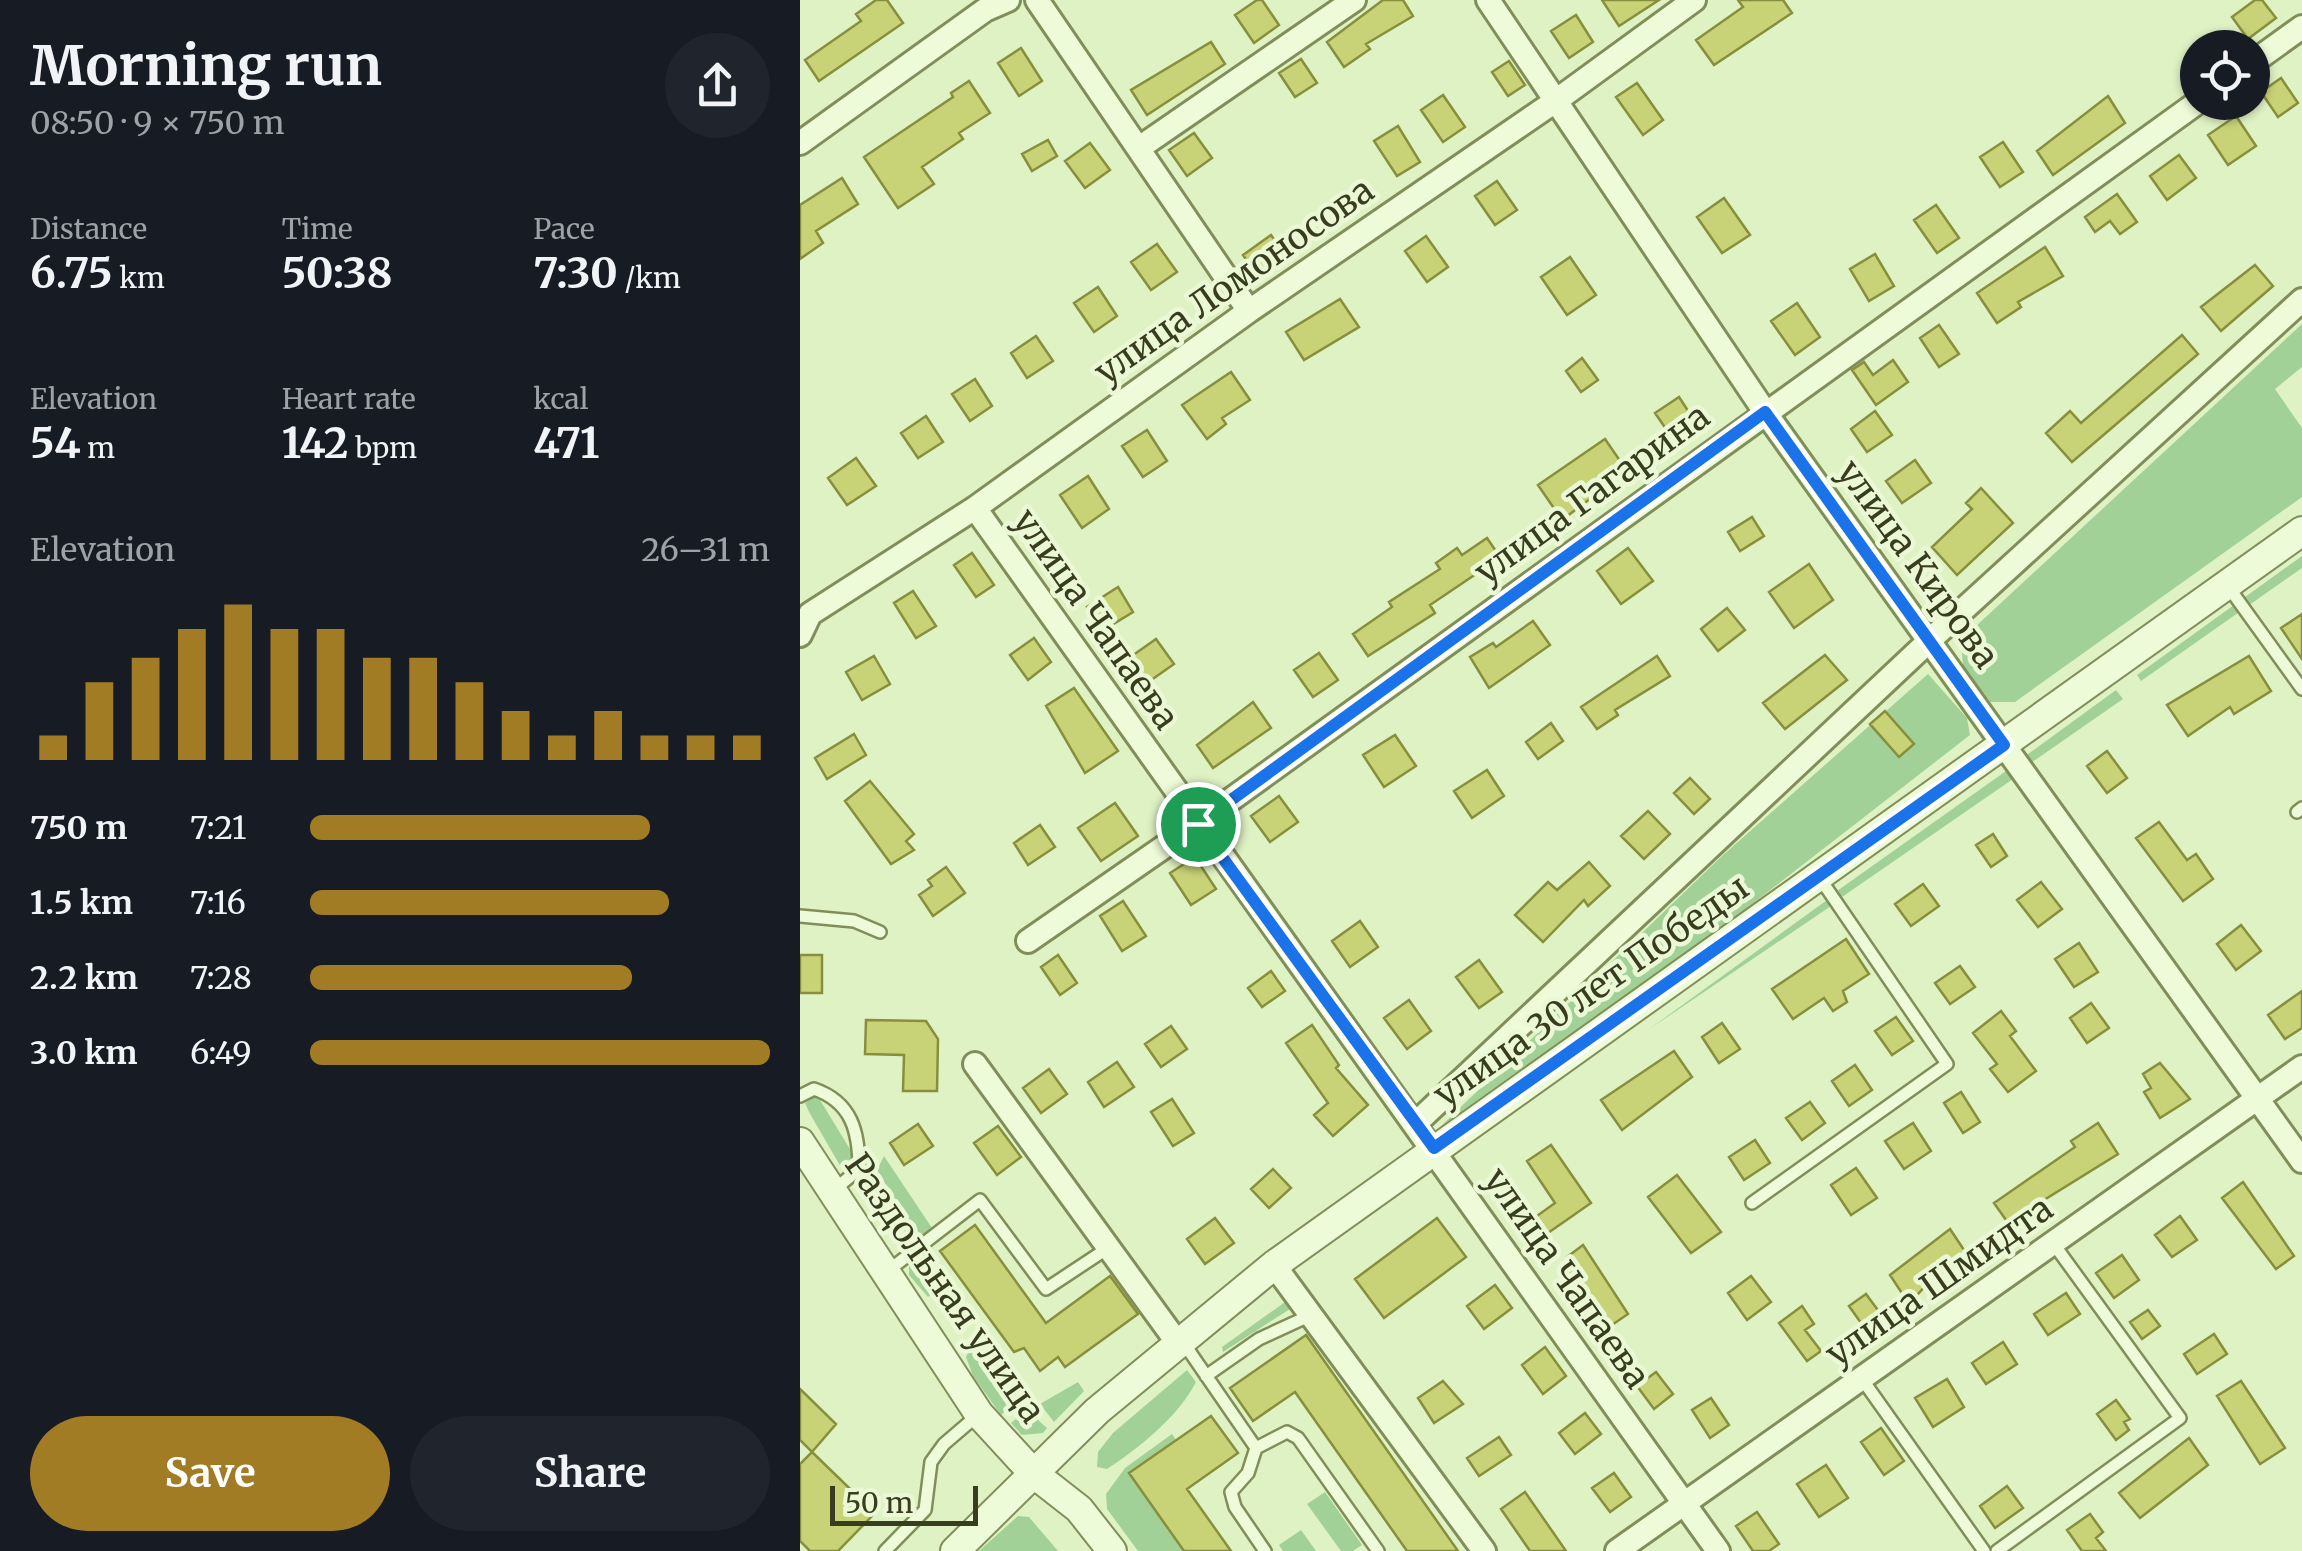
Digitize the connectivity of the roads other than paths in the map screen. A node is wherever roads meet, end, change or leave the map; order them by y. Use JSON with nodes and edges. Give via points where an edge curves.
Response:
{"nodes":[{"id":1,"x":1008,"y":0,"type":"edge"},
{"id":2,"x":1037,"y":0,"type":"edge"},
{"id":3,"x":1354,"y":0,"type":"edge"},
{"id":4,"x":1488,"y":0,"type":"edge"},
{"id":5,"x":1694,"y":0,"type":"edge"},
{"id":6,"x":2302,"y":27,"type":"edge"},
{"id":7,"x":2270,"y":50,"type":"edge"},
{"id":8,"x":1557,"y":100,"type":"junction"},
{"id":9,"x":2180,"y":115,"type":"edge"},
{"id":10,"x":800,"y":143,"type":"edge"},
{"id":11,"x":1139,"y":148,"type":"junction"},
{"id":12,"x":2302,"y":300,"type":"edge"},
{"id":13,"x":1249,"y":310,"type":"junction"},
{"id":14,"x":1765,"y":412,"type":"junction"},
{"id":15,"x":976,"y":508,"type":"junction"},
{"id":16,"x":2302,"y":531,"type":"edge"},
{"id":17,"x":2227,"y":585,"type":"junction"},
{"id":18,"x":805,"y":624,"type":"edge"},
{"id":19,"x":1930,"y":640,"type":"junction"},
{"id":20,"x":2302,"y":689,"type":"edge"},
{"id":21,"x":2004,"y":745,"type":"junction"},
{"id":22,"x":1198,"y":824,"type":"junction"},
{"id":23,"x":1819,"y":877,"type":"junction"},
{"id":24,"x":800,"y":916,"type":"edge"},
{"id":25,"x":880,"y":932,"type":"dead end"},
{"id":26,"x":1028,"y":941,"type":"dead end"},
{"id":27,"x":976,"y":1064,"type":"dead end"},
{"id":28,"x":2302,"y":1067,"type":"edge"},
{"id":29,"x":800,"y":1096,"type":"edge"},
{"id":30,"x":2256,"y":1098,"type":"junction"},
{"id":31,"x":1415,"y":1124,"type":"junction"},
{"id":32,"x":800,"y":1142,"type":"edge"},
{"id":33,"x":1434,"y":1148,"type":"junction"},
{"id":34,"x":2302,"y":1161,"type":"edge"},
{"id":35,"x":832,"y":1191,"type":"junction"},
{"id":36,"x":1752,"y":1203,"type":"dead end"},
{"id":37,"x":2054,"y":1243,"type":"junction"},
{"id":38,"x":1108,"y":1248,"type":"junction"},
{"id":39,"x":1274,"y":1265,"type":"junction"},
{"id":40,"x":885,"y":1273,"type":"junction"},
{"id":41,"x":1311,"y":1315,"type":"junction"},
{"id":42,"x":1179,"y":1340,"type":"junction"},
{"id":43,"x":1206,"y":1376,"type":"junction"},
{"id":44,"x":1862,"y":1379,"type":"junction"},
{"id":45,"x":979,"y":1414,"type":"junction"},
{"id":46,"x":1256,"y":1448,"type":"junction"},
{"id":47,"x":1033,"y":1472,"type":"junction"},
{"id":48,"x":1684,"y":1503,"type":"junction"},
{"id":49,"x":885,"y":1551,"type":"edge"},
{"id":50,"x":956,"y":1551,"type":"edge"},
{"id":51,"x":1112,"y":1551,"type":"edge"},
{"id":52,"x":1266,"y":1551,"type":"edge"},
{"id":53,"x":1378,"y":1551,"type":"edge"},
{"id":54,"x":1484,"y":1551,"type":"edge"},
{"id":55,"x":1616,"y":1551,"type":"edge"},
{"id":56,"x":1718,"y":1551,"type":"edge"},
{"id":57,"x":1984,"y":1551,"type":"edge"},
{"id":58,"x":1997,"y":1551,"type":"edge"}],
"edges":[{"from":1,"to":10,"type":"street"},
{"from":2,"to":11,"type":"street"},
{"from":3,"to":11,"type":"street"},
{"from":4,"to":8,"type":"street","name":"улица Кирова"},
{"from":5,"to":8,"type":"street","name":"улица Ломоносова"},
{"from":6,"to":7,"type":"street"},
{"from":8,"to":13,"type":"street","name":"улица Ломоносова"},
{"from":8,"to":14,"type":"street","name":"улица Кирова"},
{"from":9,"to":14,"type":"street","name":"улица Гагарина"},
{"from":11,"to":13,"type":"street"},
{"from":12,"to":19,"type":"street","name":"улица 30 лет Победы"},
{"from":13,"to":15,"type":"street","name":"улица Ломоносова"},
{"from":14,"to":19,"type":"street","name":"улица Кирова"},
{"from":14,"to":22,"type":"street","name":"улица Гагарина"},
{"from":15,"to":18,"type":"street","name":"улица Ломоносова"},
{"from":15,"to":22,"type":"street","name":"улица Чапаева"},
{"from":16,"to":17,"type":"street","name":"улица 30 лет Победы"},
{"from":17,"to":20,"type":"lane"},
{"from":17,"to":21,"type":"street","name":"улица 30 лет Победы"},
{"from":19,"to":21,"type":"street","name":"улица Кирова"},
{"from":19,"to":31,"type":"street","name":"улица 30 лет Победы"},
{"from":21,"to":23,"type":"street","name":"улица 30 лет Победы"},
{"from":21,"to":30,"type":"street","name":"улица Кирова"},
{"from":22,"to":26,"type":"street","name":"улица Гагарина"},
{"from":22,"to":31,"type":"street","name":"улица Чапаева"},
{"from":23,"to":33,"type":"street","name":"улица 30 лет Победы"},
{"from":23,"to":36,"type":"lane","via":[[1948,1064]]},
{"from":24,"to":25,"type":"lane","via":[[854,921]]},
{"from":27,"to":38,"type":"street"},
{"from":28,"to":30,"type":"street","name":"улица Шмидта"},
{"from":29,"to":35,"type":"lane","via":[[814,1089],[834,1096],[859,1135],[859,1169]]},
{"from":30,"to":34,"type":"street","name":"улица Кирова"},
{"from":30,"to":37,"type":"street","name":"улица Шмидта"},
{"from":31,"to":33,"type":"street","name":"улица Чапаева"},
{"from":32,"to":35,"type":"street","name":"Раздольная улица"},
{"from":33,"to":39,"type":"street","name":"улица 30 лет Победы"},
{"from":33,"to":48,"type":"street","name":"улица Чапаева"},
{"from":35,"to":40,"type":"street","name":"Раздольная улица"},
{"from":37,"to":44,"type":"street","name":"улица Шмидта"},
{"from":37,"to":58,"type":"lane","via":[[2180,1418]]},
{"from":38,"to":40,"type":"lane","via":[[1046,1289],[980,1200]]},
{"from":38,"to":42,"type":"street"},
{"from":39,"to":41,"type":"street"},
{"from":39,"to":42,"type":"street","name":"улица 30 лет Победы"},
{"from":40,"to":45,"type":"street","name":"Раздольная улица"},
{"from":41,"to":43,"type":"lane","via":[[1259,1339]]},
{"from":41,"to":54,"type":"street"},
{"from":42,"to":43,"type":"lane"},
{"from":42,"to":47,"type":"street","name":"улица 30 лет Победы"},
{"from":43,"to":46,"type":"lane"},
{"from":44,"to":48,"type":"street","name":"улица Шмидта"},
{"from":44,"to":57,"type":"lane"},
{"from":45,"to":47,"type":"street","name":"Раздольная улица"},
{"from":45,"to":49,"type":"lane","via":[[944,1444],[932,1462],[925,1510]]},
{"from":46,"to":52,"type":"lane","via":[[1231,1498]]},
{"from":46,"to":53,"type":"lane","via":[[1281,1432],[1298,1438]]},
{"from":47,"to":50,"type":"street","name":"улица 30 лет Победы"},
{"from":47,"to":51,"type":"street","name":"Раздольная улица","via":[[1079,1509]]},
{"from":48,"to":55,"type":"street","name":"улица Шмидта"},
{"from":48,"to":56,"type":"street","name":"улица Чапаева"}]}
